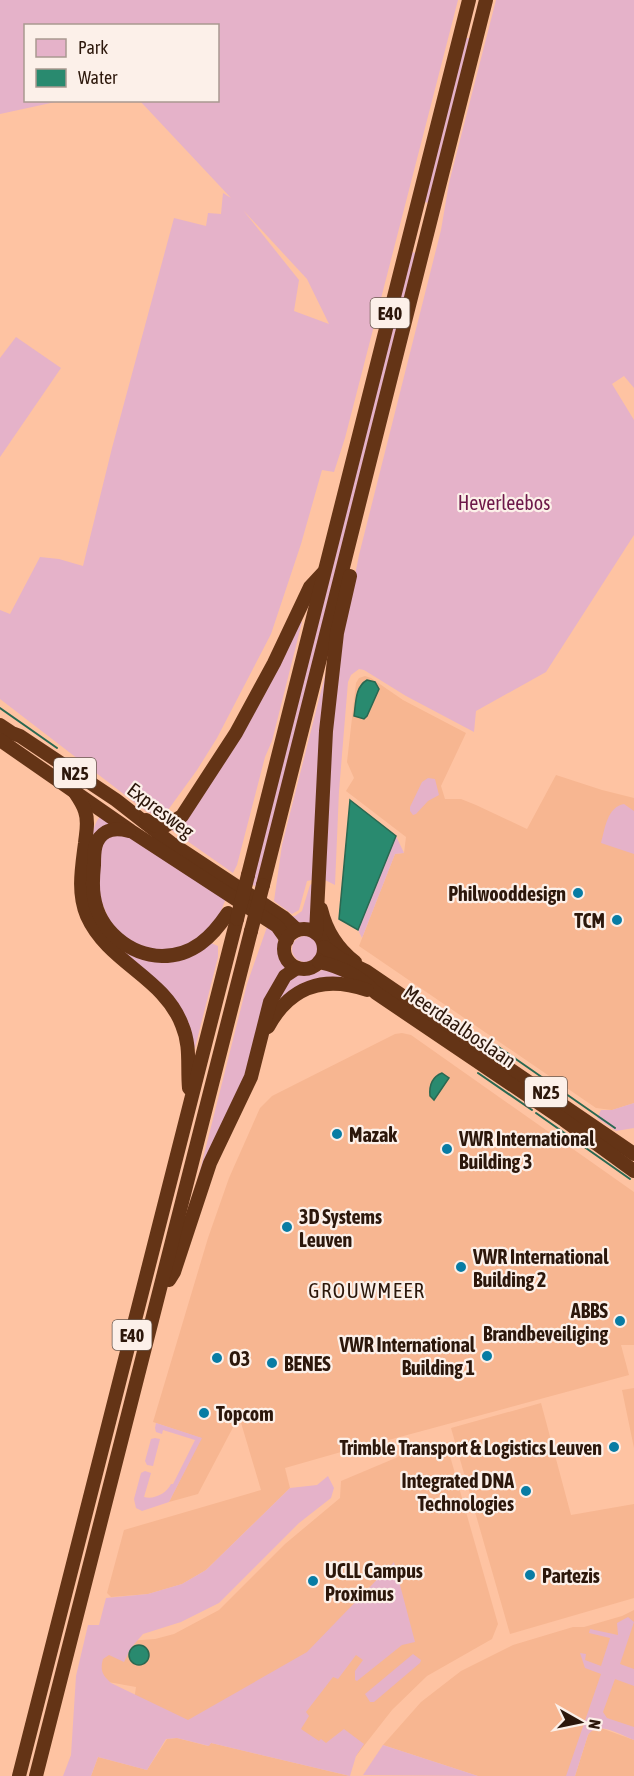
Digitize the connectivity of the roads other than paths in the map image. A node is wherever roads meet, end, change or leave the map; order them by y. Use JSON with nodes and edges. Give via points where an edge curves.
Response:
{"nodes":[{"id":1,"x":469,"y":0,"type":"edge"},
{"id":2,"x":486,"y":0,"type":"edge"},
{"id":3,"x":351,"y":535,"type":"junction"},
{"id":4,"x":324,"y":571,"type":"junction"},
{"id":5,"x":0,"y":725,"type":"edge"},
{"id":6,"x":0,"y":740,"type":"edge"},
{"id":7,"x":74,"y":791,"type":"junction"},
{"id":8,"x":101,"y":809,"type":"junction"},
{"id":9,"x":130,"y":810,"type":"junction"},
{"id":10,"x":87,"y":829,"type":"junction"},
{"id":11,"x":131,"y":831,"type":"junction"},
{"id":12,"x":153,"y":831,"type":"junction"},
{"id":13,"x":318,"y":895,"type":"junction"},
{"id":14,"x":232,"y":916,"type":"junction"},
{"id":15,"x":297,"y":930,"type":"junction"},
{"id":16,"x":316,"y":933,"type":"junction"},
{"id":17,"x":286,"y":940,"type":"junction"},
{"id":18,"x":324,"y":947,"type":"junction"},
{"id":19,"x":319,"y":962,"type":"junction"},
{"id":20,"x":297,"y":968,"type":"junction"},
{"id":21,"x":366,"y":970,"type":"junction"},
{"id":22,"x":376,"y":993,"type":"junction"},
{"id":23,"x":261,"y":1043,"type":"junction"},
{"id":24,"x":190,"y":1102,"type":"junction"},
{"id":25,"x":634,"y":1136,"type":"edge"},
{"id":26,"x":615,"y":1140,"type":"junction"},
{"id":27,"x":634,"y":1154,"type":"edge"},
{"id":28,"x":614,"y":1155,"type":"junction"},
{"id":29,"x":634,"y":1171,"type":"edge"},
{"id":30,"x":159,"y":1294,"type":"junction"},
{"id":31,"x":19,"y":1776,"type":"edge"},
{"id":32,"x":36,"y":1776,"type":"edge"}],
"edges":[{"from":1,"to":4,"type":"highway","number":"E40"},
{"from":2,"to":3,"type":"highway","number":"E40"},
{"from":3,"to":13,"type":"highway","via":[[354,554],[338,633],[326,731]]},
{"from":3,"to":30,"type":"highway","number":"E40","bridge":true},
{"from":4,"to":9,"type":"highway","via":[[310,587],[236,733],[182,816],[171,824],[156,826]]},
{"from":4,"to":14,"type":"highway","number":"E40","bridge":true,"via":[[248,875]]},
{"from":5,"to":9,"type":"highway","name":"Expresweg","number":"N25"},
{"from":6,"to":7,"type":"highway","name":"Expresweg","number":"N25"},
{"from":7,"to":8,"type":"highway","name":"Expresweg","number":"N25"},
{"from":7,"to":10,"type":"highway","via":[[86,812]]},
{"from":8,"to":10,"type":"highway"},
{"from":8,"to":11,"type":"highway","name":"Expresweg","number":"N25"},
{"from":8,"to":12,"type":"highway","number":"N25","via":[[116,808]]},
{"from":9,"to":12,"type":"highway","name":"Expresweg","number":"N25"},
{"from":10,"to":24,"type":"highway","via":[[81,875],[86,913],[109,948],[160,990],[176,1010],[188,1047]]},
{"from":11,"to":14,"type":"highway","via":[[107,831],[97,841],[94,853],[95,904],[117,939],[150,955],[176,955],[203,943]]},
{"from":11,"to":17,"type":"highway","name":"Expresweg","number":"N25","via":[[277,926]]},
{"from":12,"to":15,"type":"highway","name":"Expresweg","number":"N25","via":[[283,916]]},
{"from":13,"to":16,"type":"highway"},
{"from":13,"to":21,"type":"highway","via":[[331,936],[347,956]]},
{"from":14,"to":24,"type":"highway","number":"E40"},
{"from":15,"to":16,"type":"highway"},
{"from":15,"to":17,"type":"highway"},
{"from":16,"to":18,"type":"highway","name":"Meerdaalboslaan","number":"N25"},
{"from":17,"to":20,"type":"highway","number":"N25","via":[[286,958]]},
{"from":18,"to":19,"type":"highway"},
{"from":18,"to":21,"type":"highway","name":"Meerdaalboslaan","number":"N25"},
{"from":19,"to":20,"type":"highway","via":[[308,969]]},
{"from":19,"to":22,"type":"highway","name":"Meerdaalboslaan","number":"N25","via":[[356,976]]},
{"from":20,"to":23,"type":"highway","via":[[278,984]]},
{"from":21,"to":26,"type":"highway","name":"Meerdaalboslaan","number":"N25"},
{"from":22,"to":23,"type":"highway","via":[[335,982],[299,991],[282,1006]]},
{"from":22,"to":28,"type":"highway","name":"Meerdaalboslaan","number":"N25"},
{"from":23,"to":30,"type":"highway","via":[[241,1102],[210,1163],[174,1272]]},
{"from":24,"to":31,"type":"highway","number":"E40"},
{"from":25,"to":26,"type":"highway"},
{"from":26,"to":27,"type":"highway","name":"Meerdaalboslaan","number":"N25"},
{"from":27,"to":28,"type":"highway"},
{"from":28,"to":29,"type":"highway","name":"Meerdaalboslaan","number":"N25"},
{"from":30,"to":32,"type":"highway","number":"E40"}]}
